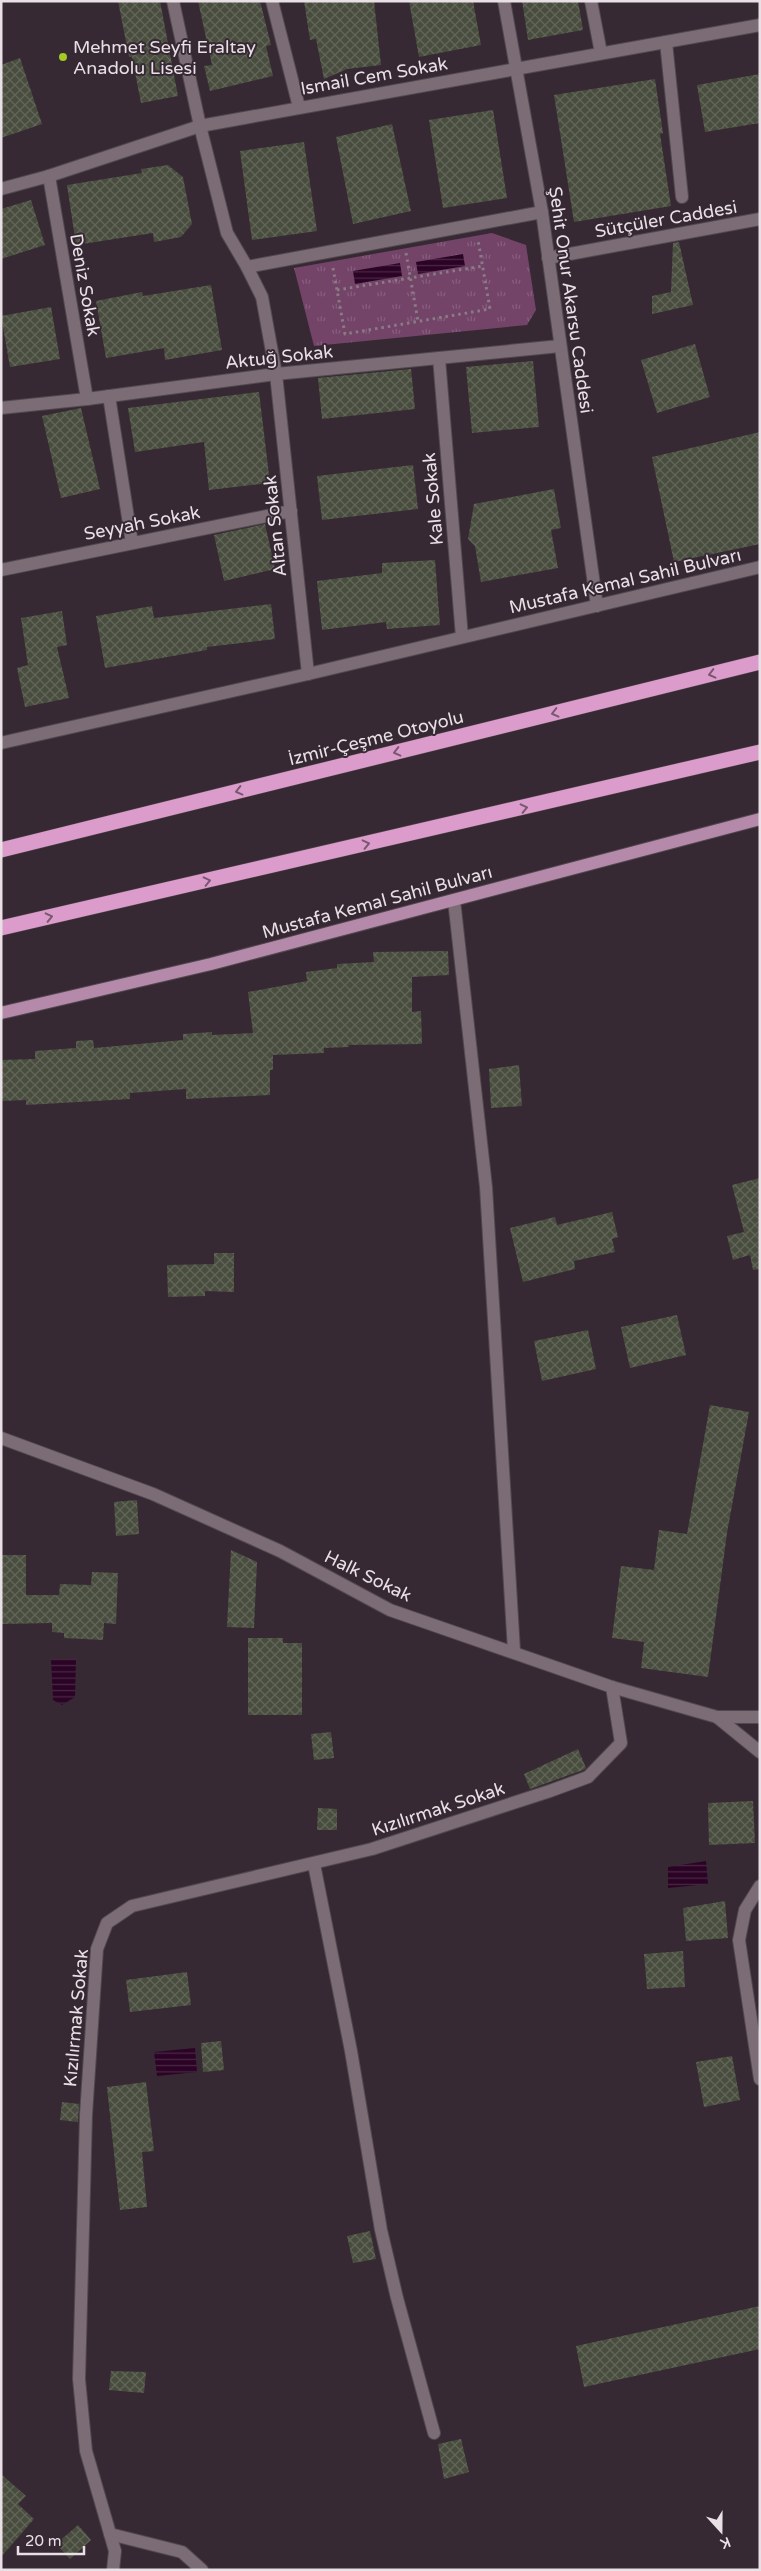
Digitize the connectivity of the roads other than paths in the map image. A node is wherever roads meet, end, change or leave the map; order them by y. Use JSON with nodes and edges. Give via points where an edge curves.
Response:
{"nodes":[{"id":1,"x":173,"y":1,"type":"edge"},
{"id":2,"x":272,"y":1,"type":"edge"},
{"id":3,"x":504,"y":1,"type":"edge"},
{"id":4,"x":591,"y":1,"type":"edge"},
{"id":5,"x":760,"y":26,"type":"edge"},
{"id":6,"x":666,"y":42,"type":"junction"},
{"id":7,"x":601,"y":53,"type":"junction"},
{"id":8,"x":517,"y":69,"type":"junction"},
{"id":9,"x":298,"y":107,"type":"junction"},
{"id":10,"x":200,"y":126,"type":"junction"},
{"id":11,"x":49,"y":176,"type":"junction"},
{"id":12,"x":1,"y":189,"type":"edge"},
{"id":13,"x":682,"y":196,"type":"dead end"},
{"id":14,"x":542,"y":212,"type":"junction"},
{"id":15,"x":760,"y":219,"type":"edge"},
{"id":16,"x":548,"y":258,"type":"junction"},
{"id":17,"x":247,"y":267,"type":"junction"},
{"id":18,"x":560,"y":346,"type":"junction"},
{"id":19,"x":439,"y":358,"type":"junction"},
{"id":20,"x":276,"y":374,"type":"junction"},
{"id":21,"x":109,"y":396,"type":"junction"},
{"id":22,"x":87,"y":399,"type":"junction"},
{"id":23,"x":1,"y":408,"type":"edge"},
{"id":24,"x":291,"y":511,"type":"junction"},
{"id":25,"x":132,"y":543,"type":"junction"},
{"id":26,"x":760,"y":567,"type":"edge"},
{"id":27,"x":1,"y":570,"type":"edge"},
{"id":28,"x":597,"y":606,"type":"junction"},
{"id":29,"x":462,"y":636,"type":"junction"},
{"id":30,"x":760,"y":662,"type":"edge"},
{"id":31,"x":308,"y":674,"type":"junction"},
{"id":32,"x":2,"y":742,"type":"edge"},
{"id":33,"x":760,"y":752,"type":"edge"},
{"id":34,"x":760,"y":819,"type":"edge"},
{"id":35,"x":1,"y":850,"type":"edge"},
{"id":36,"x":454,"y":900,"type":"junction"},
{"id":37,"x":1,"y":928,"type":"edge"},
{"id":38,"x":1,"y":1013,"type":"edge"},
{"id":39,"x":1,"y":1438,"type":"edge"},
{"id":40,"x":514,"y":1651,"type":"junction"},
{"id":41,"x":612,"y":1687,"type":"junction"},
{"id":42,"x":717,"y":1717,"type":"junction"},
{"id":43,"x":760,"y":1717,"type":"edge"},
{"id":44,"x":760,"y":1752,"type":"edge"},
{"id":45,"x":314,"y":1864,"type":"junction"},
{"id":46,"x":760,"y":1886,"type":"edge"},
{"id":47,"x":760,"y":2079,"type":"edge"},
{"id":48,"x":434,"y":2433,"type":"dead end"},
{"id":49,"x":110,"y":2534,"type":"junction"},
{"id":50,"x":113,"y":2570,"type":"edge"},
{"id":51,"x":202,"y":2570,"type":"edge"}],
"edges":[{"from":1,"to":10,"type":"street","name":"Altan Sokak"},
{"from":2,"to":9,"type":"street"},
{"from":3,"to":8,"type":"street","name":"Şehit Onur Akarsu Caddesi"},
{"from":4,"to":7,"type":"street"},
{"from":5,"to":6,"type":"street","name":"Ismail Cem Sokak"},
{"from":6,"to":7,"type":"street","name":"Ismail Cem Sokak"},
{"from":6,"to":13,"type":"street"},
{"from":7,"to":8,"type":"street","name":"Ismail Cem Sokak"},
{"from":8,"to":9,"type":"street","name":"Ismail Cem Sokak"},
{"from":8,"to":14,"type":"street","name":"Şehit Onur Akarsu Caddesi"},
{"from":9,"to":10,"type":"street","name":"Ismail Cem Sokak"},
{"from":10,"to":11,"type":"street","name":"Ismail Cem Sokak"},
{"from":10,"to":17,"type":"street","name":"Altan Sokak","via":[[227,234]]},
{"from":11,"to":12,"type":"street","name":"Ismail Cem Sokak"},
{"from":11,"to":22,"type":"street","name":"Deniz Sokak"},
{"from":14,"to":16,"type":"street","name":"Şehit Onur Akarsu Caddesi"},
{"from":14,"to":17,"type":"street"},
{"from":15,"to":16,"type":"street","name":"Sütçüler Caddesi"},
{"from":16,"to":18,"type":"street","name":"Şehit Onur Akarsu Caddesi"},
{"from":17,"to":20,"type":"street","name":"Altan Sokak","via":[[262,297]]},
{"from":18,"to":19,"type":"street","name":"Aktuğ Sokak"},
{"from":18,"to":28,"type":"street","name":"Şehit Onur Akarsu Caddesi"},
{"from":19,"to":20,"type":"street","name":"Aktuğ Sokak"},
{"from":19,"to":29,"type":"street","name":"Kale Sokak"},
{"from":20,"to":21,"type":"street","name":"Aktuğ Sokak"},
{"from":20,"to":24,"type":"street","name":"Altan Sokak"},
{"from":21,"to":22,"type":"street","name":"Aktuğ Sokak"},
{"from":21,"to":25,"type":"street"},
{"from":22,"to":23,"type":"street","name":"Aktuğ Sokak"},
{"from":24,"to":25,"type":"street","name":"Seyyah Sokak"},
{"from":24,"to":31,"type":"street","name":"Altan Sokak"},
{"from":25,"to":27,"type":"street","name":"Seyyah Sokak"},
{"from":26,"to":28,"type":"street","name":"Mustafa Kemal Sahil Bulvarı"},
{"from":28,"to":29,"type":"street","name":"Mustafa Kemal Sahil Bulvarı"},
{"from":29,"to":31,"type":"street","name":"Mustafa Kemal Sahil Bulvarı"},
{"from":30,"to":35,"type":"highway","name":"İzmir-Çeşme Otoyolu","one_way":true},
{"from":31,"to":32,"type":"street","name":"Mustafa Kemal Sahil Bulvarı"},
{"from":37,"to":33,"type":"highway","one_way":true},
{"from":34,"to":36,"type":"main road","name":"Mustafa Kemal Sahil Bulvarı"},
{"from":36,"to":38,"type":"main road","name":"Mustafa Kemal Sahil Bulvarı","via":[[211,964]]},
{"from":36,"to":40,"type":"street","via":[[486,1188]]},
{"from":39,"to":40,"type":"street","name":"Halk Sokak","via":[[152,1494],[280,1551],[390,1610]]},
{"from":40,"to":41,"type":"street","name":"Halk Sokak"},
{"from":41,"to":42,"type":"street","name":"Halk Sokak"},
{"from":41,"to":45,"type":"street","name":"Kızılırmak Sokak","via":[[621,1743],[588,1777],[372,1849]]},
{"from":42,"to":43,"type":"street","name":"Halk Sokak"},
{"from":42,"to":44,"type":"street"},
{"from":45,"to":48,"type":"street","via":[[351,2051],[381,2230]]},
{"from":45,"to":49,"type":"street","name":"Kızılırmak Sokak","via":[[203,1887],[132,1906],[107,1924],[97,1949],[86,2115],[79,2379],[86,2451]]},
{"from":46,"to":47,"type":"street","via":[[745,1910],[739,1940]]},
{"from":49,"to":50,"type":"street","name":"Kızılırmak Sokak","via":[[115,2551]]},
{"from":49,"to":51,"type":"street","via":[[182,2552]]}]}
